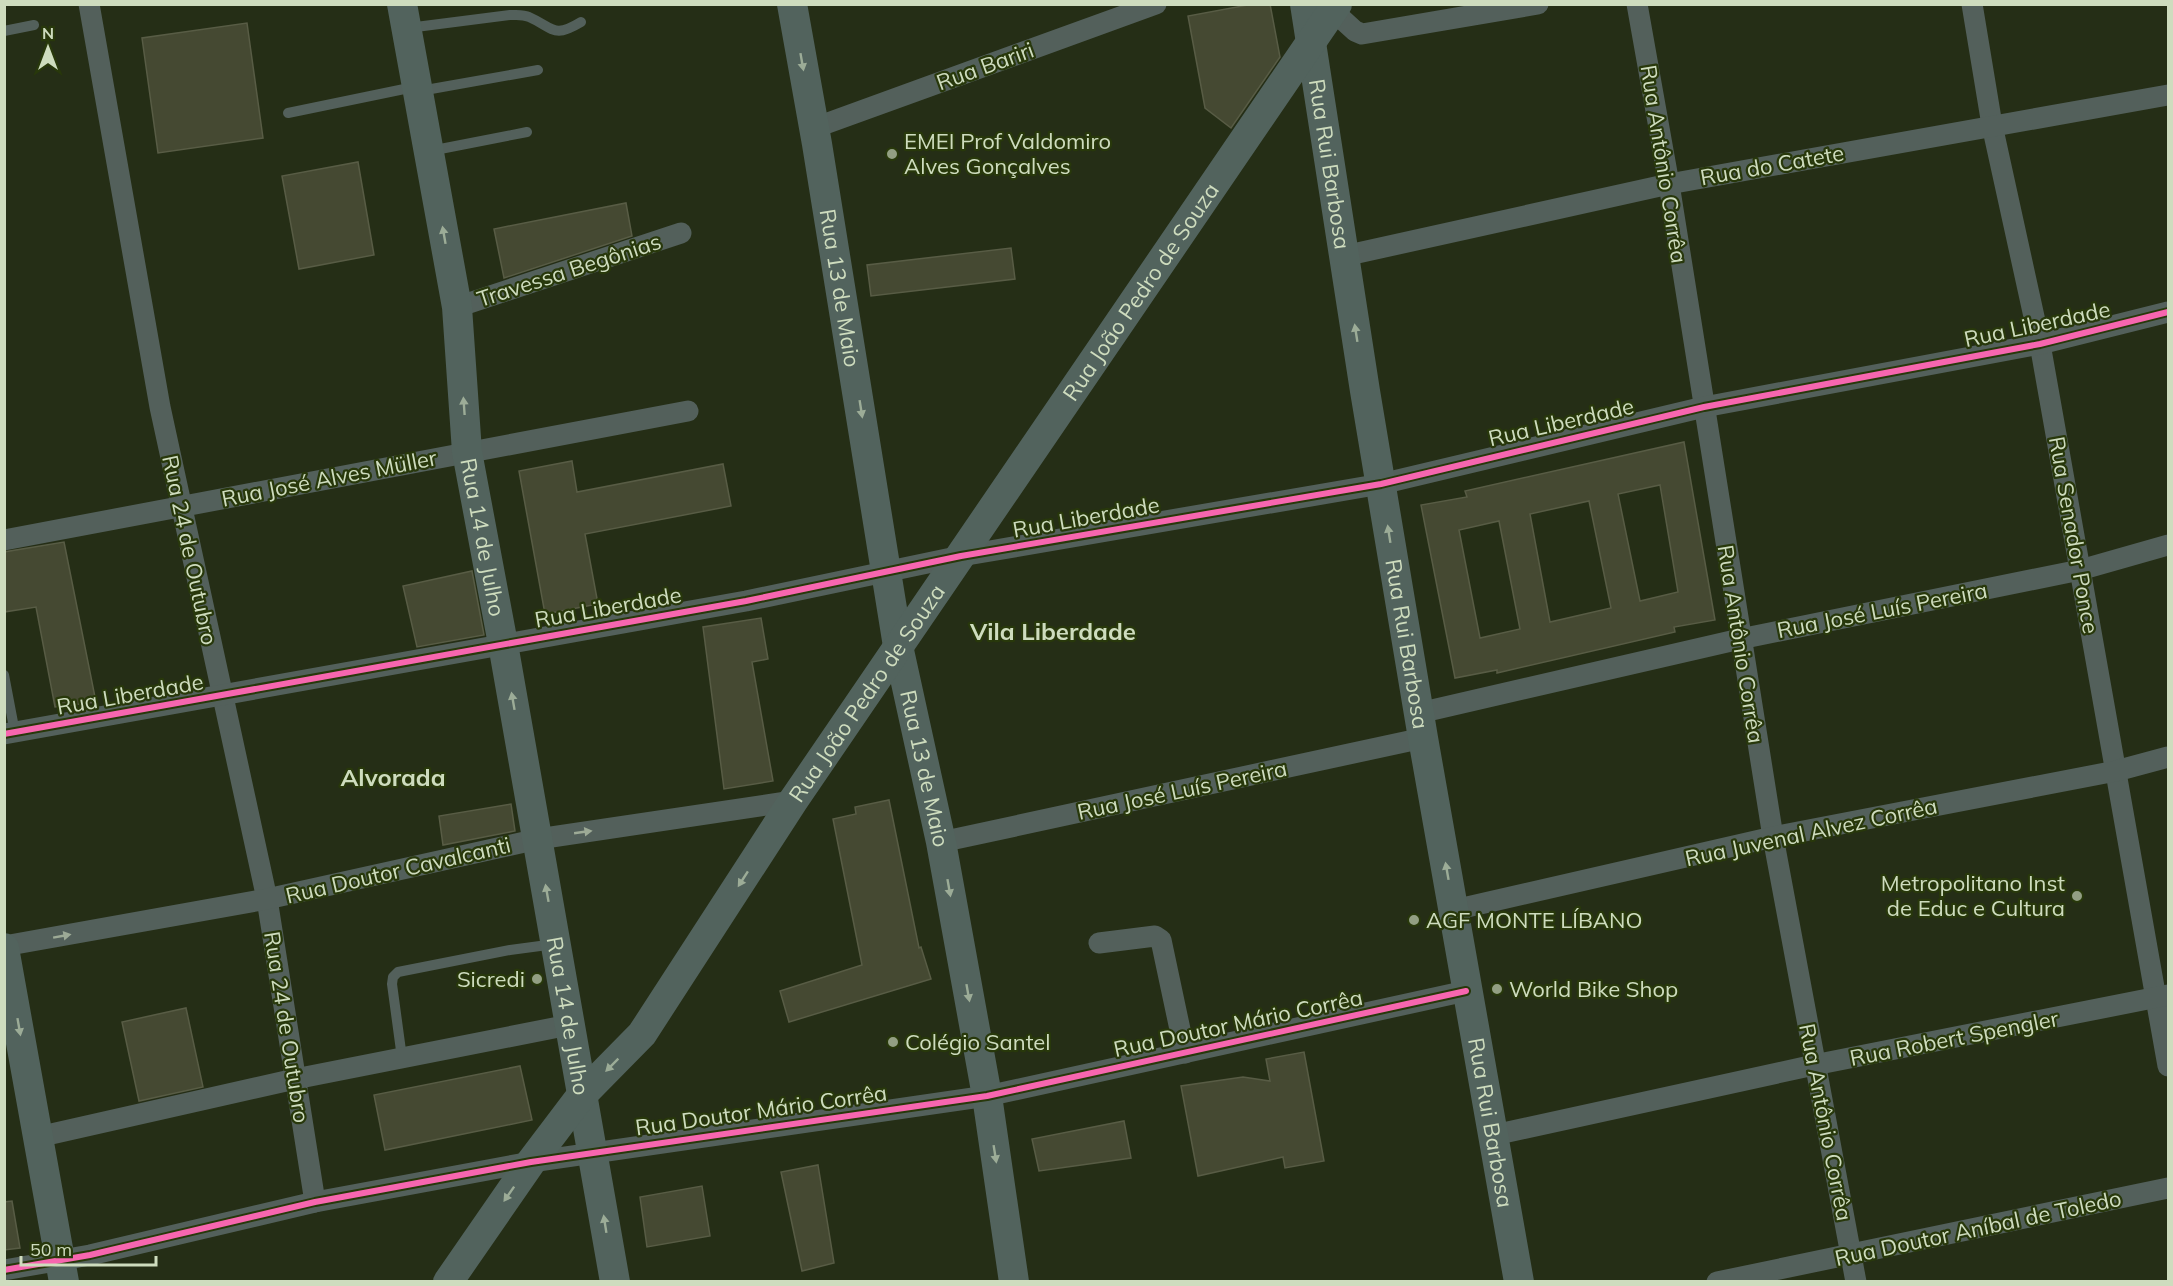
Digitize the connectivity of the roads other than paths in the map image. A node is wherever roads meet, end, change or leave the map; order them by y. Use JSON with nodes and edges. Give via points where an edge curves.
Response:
{"nodes":[{"id":1,"x":89,"y":4,"type":"edge"},
{"id":2,"x":792,"y":4,"type":"edge"},
{"id":3,"x":1156,"y":4,"type":"edge"},
{"id":4,"x":1538,"y":4,"type":"edge"},
{"id":5,"x":1637,"y":4,"type":"edge"},
{"id":6,"x":1972,"y":4,"type":"edge"},
{"id":7,"x":1325,"y":6,"type":"edge"},
{"id":8,"x":404,"y":16,"type":"edge"},
{"id":9,"x":581,"y":22,"type":"dead end"},
{"id":10,"x":34,"y":25,"type":"dead end"},
{"id":11,"x":4,"y":31,"type":"edge"},
{"id":12,"x":1311,"y":44,"type":"junction"},
{"id":13,"x":538,"y":70,"type":"dead end"},
{"id":14,"x":417,"y":89,"type":"junction"},
{"id":15,"x":2169,"y":95,"type":"edge"},
{"id":16,"x":288,"y":113,"type":"dead end"},
{"id":17,"x":1992,"y":125,"type":"junction"},
{"id":18,"x":814,"y":128,"type":"junction"},
{"id":19,"x":527,"y":132,"type":"dead end"},
{"id":20,"x":429,"y":152,"type":"junction"},
{"id":21,"x":1669,"y":184,"type":"junction"},
{"id":22,"x":681,"y":233,"type":"dead end"},
{"id":23,"x":1344,"y":256,"type":"junction"},
{"id":24,"x":457,"y":308,"type":"junction"},
{"id":25,"x":2169,"y":312,"type":"edge"},
{"id":26,"x":2040,"y":344,"type":"junction"},
{"id":27,"x":1704,"y":407,"type":"junction"},
{"id":28,"x":688,"y":411,"type":"dead end"},
{"id":29,"x":467,"y":452,"type":"junction"},
{"id":30,"x":1381,"y":484,"type":"junction"},
{"id":31,"x":180,"y":506,"type":"junction"},
{"id":32,"x":4,"y":540,"type":"edge"},
{"id":33,"x":2169,"y":545,"type":"edge"},
{"id":34,"x":961,"y":556,"type":"junction"},
{"id":35,"x":887,"y":570,"type":"junction"},
{"id":36,"x":2080,"y":570,"type":"junction"},
{"id":37,"x":1740,"y":639,"type":"junction"},
{"id":38,"x":503,"y":644,"type":"junction"},
{"id":39,"x":898,"y":646,"type":"junction"},
{"id":40,"x":4,"y":675,"type":"edge"},
{"id":41,"x":221,"y":695,"type":"junction"},
{"id":42,"x":1421,"y":726,"type":"junction"},
{"id":43,"x":10,"y":734,"type":"edge"},
{"id":44,"x":2169,"y":757,"type":"edge"},
{"id":45,"x":2116,"y":771,"type":"junction"},
{"id":46,"x":794,"y":801,"type":"junction"},
{"id":47,"x":1773,"y":837,"type":"junction"},
{"id":48,"x":538,"y":839,"type":"junction"},
{"id":49,"x":941,"y":842,"type":"junction"},
{"id":50,"x":267,"y":899,"type":"junction"},
{"id":51,"x":1454,"y":910,"type":"junction"},
{"id":52,"x":1099,"y":943,"type":"dead end"},
{"id":53,"x":555,"y":944,"type":"junction"},
{"id":54,"x":4,"y":947,"type":"edge"},
{"id":55,"x":1466,"y":991,"type":"junction"},
{"id":56,"x":2163,"y":997,"type":"edge"},
{"id":57,"x":569,"y":1025,"type":"junction"},
{"id":58,"x":1185,"y":1053,"type":"junction"},
{"id":59,"x":402,"y":1058,"type":"junction"},
{"id":60,"x":1814,"y":1065,"type":"junction"},
{"id":61,"x":2169,"y":1066,"type":"edge"},
{"id":62,"x":295,"y":1079,"type":"junction"},
{"id":63,"x":581,"y":1096,"type":"junction"},
{"id":64,"x":987,"y":1096,"type":"junction"},
{"id":65,"x":1494,"y":1135,"type":"junction"},
{"id":66,"x":38,"y":1137,"type":"junction"},
{"id":67,"x":593,"y":1152,"type":"junction"},
{"id":68,"x":531,"y":1162,"type":"junction"},
{"id":69,"x":2169,"y":1188,"type":"edge"},
{"id":70,"x":315,"y":1202,"type":"junction"},
{"id":71,"x":1851,"y":1255,"type":"junction"},
{"id":72,"x":4,"y":1270,"type":"edge"},
{"id":73,"x":62,"y":1271,"type":"edge"},
{"id":74,"x":448,"y":1281,"type":"edge"},
{"id":75,"x":615,"y":1281,"type":"edge"},
{"id":76,"x":1014,"y":1281,"type":"edge"},
{"id":77,"x":1519,"y":1281,"type":"edge"},
{"id":78,"x":1717,"y":1281,"type":"edge"},
{"id":79,"x":1856,"y":1281,"type":"edge"}],
"edges":[{"from":1,"to":31,"type":"street","name":"Rua 24 de Outubro"},
{"from":2,"to":18,"type":"main road","name":"Rua 13 de Maio","one_way":true},
{"from":3,"to":18,"type":"street","name":"Rua Bariri"},
{"from":4,"to":7,"type":"street","via":[[1362,34]]},
{"from":5,"to":21,"type":"street","name":"Rua Antônio Corrêa"},
{"from":6,"to":17,"type":"street","name":"Rua Senador Ponce"},
{"from":7,"to":12,"type":"main road","name":"Rua João Pedro de Souza"},
{"from":8,"to":9,"type":"lane","via":[[526,16],[553,31],[566,31]]},
{"from":8,"to":14,"type":"main road","name":"Rua 14 de Julho"},
{"from":10,"to":11,"type":"lane"},
{"from":12,"to":23,"type":"main road","name":"Rua Rui Barbosa"},
{"from":12,"to":34,"type":"main road","name":"Rua João Pedro de Souza"},
{"from":13,"to":14,"type":"lane"},
{"from":14,"to":16,"type":"lane"},
{"from":14,"to":20,"type":"main road","name":"Rua 14 de Julho"},
{"from":15,"to":17,"type":"street","name":"Rua do Catete"},
{"from":17,"to":21,"type":"street","name":"Rua do Catete"},
{"from":17,"to":26,"type":"street","name":"Rua Senador Ponce"},
{"from":18,"to":35,"type":"main road","name":"Rua 13 de Maio","one_way":true},
{"from":19,"to":20,"type":"lane"},
{"from":24,"to":20,"type":"main road","name":"Rua 14 de Julho","one_way":true},
{"from":21,"to":23,"type":"street","name":"Rua do Catete"},
{"from":21,"to":27,"type":"street","name":"Rua Antônio Corrêa"},
{"from":22,"to":24,"type":"street","name":"Travessa Begônias"},
{"from":30,"to":23,"type":"main road","name":"Rua Rui Barbosa","one_way":true},
{"from":29,"to":24,"type":"main road","name":"Rua 14 de Julho","one_way":true},
{"from":25,"to":26,"type":"street","name":"Rua Liberdade"},
{"from":26,"to":27,"type":"street","name":"Rua Liberdade"},
{"from":26,"to":36,"type":"street","name":"Rua Senador Ponce"},
{"from":27,"to":30,"type":"street","name":"Rua Liberdade"},
{"from":27,"to":37,"type":"street","name":"Rua Antônio Corrêa"},
{"from":28,"to":29,"type":"street","name":"Rua José Alves Müller"},
{"from":29,"to":31,"type":"street","name":"Rua José Alves Müller"},
{"from":29,"to":38,"type":"main road","name":"Rua 14 de Julho"},
{"from":30,"to":34,"type":"street","name":"Rua Liberdade"},
{"from":42,"to":30,"type":"main road","name":"Rua Rui Barbosa","one_way":true},
{"from":31,"to":32,"type":"street","name":"Rua José Alves Müller"},
{"from":31,"to":41,"type":"street","name":"Rua 24 de Outubro"},
{"from":33,"to":36,"type":"street","name":"Rua José Luís Pereira"},
{"from":34,"to":35,"type":"street","name":"Rua Liberdade"},
{"from":34,"to":39,"type":"main road","name":"Rua João Pedro de Souza"},
{"from":35,"to":38,"type":"street","name":"Rua Liberdade","via":[[746,601]]},
{"from":35,"to":39,"type":"main road","name":"Rua 13 de Maio"},
{"from":36,"to":37,"type":"street","name":"Rua José Luís Pereira"},
{"from":36,"to":45,"type":"street","name":"Rua Senador Ponce"},
{"from":37,"to":42,"type":"street","name":"Rua José Luís Pereira"},
{"from":37,"to":47,"type":"street","name":"Rua Antônio Corrêa"},
{"from":38,"to":41,"type":"street","name":"Rua Liberdade"},
{"from":48,"to":38,"type":"main road","name":"Rua 14 de Julho","one_way":true},
{"from":39,"to":46,"type":"main road","name":"Rua João Pedro de Souza"},
{"from":39,"to":49,"type":"main road","name":"Rua 13 de Maio"},
{"from":40,"to":43,"type":"lane"},
{"from":41,"to":43,"type":"street","name":"Rua Liberdade"},
{"from":41,"to":50,"type":"street","name":"Rua 24 de Outubro"},
{"from":42,"to":49,"type":"street","name":"Rua José Luís Pereira"},
{"from":51,"to":42,"type":"main road","name":"Rua Rui Barbosa","one_way":true},
{"from":44,"to":45,"type":"street","name":"Rua Juvenal Alvez Corrêa"},
{"from":45,"to":47,"type":"street","name":"Rua Juvenal Alvez Corrêa"},
{"from":45,"to":56,"type":"street","name":"Rua Senador Ponce"},
{"from":48,"to":46,"type":"street","name":"Rua Doutor Cavalcanti","one_way":true},
{"from":46,"to":63,"type":"main road","name":"Rua João Pedro de Souza","one_way":true,"via":[[642,1034]]},
{"from":47,"to":51,"type":"street","name":"Rua Juvenal Alvez Corrêa"},
{"from":47,"to":60,"type":"street","name":"Rua Antônio Corrêa"},
{"from":48,"to":50,"type":"street","name":"Rua Doutor Cavalcanti"},
{"from":53,"to":48,"type":"main road","name":"Rua 14 de Julho","one_way":true},
{"from":49,"to":64,"type":"main road","name":"Rua 13 de Maio","one_way":true},
{"from":54,"to":50,"type":"street","name":"Rua Doutor Cavalcanti","one_way":true},
{"from":50,"to":62,"type":"street","name":"Rua 24 de Outubro"},
{"from":51,"to":55,"type":"main road","name":"Rua Rui Barbosa"},
{"from":52,"to":58,"type":"street","via":[[1155,936],[1161,940]]},
{"from":53,"to":57,"type":"main road","name":"Rua 14 de Julho"},
{"from":53,"to":59,"type":"lane","via":[[398,972],[392,984]]},
{"from":54,"to":66,"type":"main road","one_way":true},
{"from":55,"to":58,"type":"street","name":"Rua Doutor Mário Corrêa"},
{"from":55,"to":65,"type":"main road","name":"Rua Rui Barbosa"},
{"from":56,"to":60,"type":"street","name":"Rua Robert Spengler"},
{"from":56,"to":61,"type":"street","name":"Rua Senador Ponce"},
{"from":57,"to":59,"type":"street"},
{"from":57,"to":63,"type":"main road","name":"Rua 14 de Julho"},
{"from":58,"to":64,"type":"street","name":"Rua Doutor Mário Corrêa"},
{"from":59,"to":62,"type":"street"},
{"from":60,"to":65,"type":"street","name":"Rua Robert Spengler"},
{"from":60,"to":71,"type":"street","name":"Rua Antônio Corrêa"},
{"from":62,"to":66,"type":"street"},
{"from":62,"to":70,"type":"street","name":"Rua 24 de Outubro"},
{"from":63,"to":67,"type":"main road","name":"Rua 14 de Julho"},
{"from":63,"to":68,"type":"main road","name":"Rua João Pedro de Souza"},
{"from":64,"to":67,"type":"street","name":"Rua Doutor Mário Corrêa"},
{"from":64,"to":76,"type":"main road","name":"Rua 13 de Maio","one_way":true},
{"from":65,"to":77,"type":"main road","name":"Rua Rui Barbosa"},
{"from":66,"to":73,"type":"main road"},
{"from":67,"to":68,"type":"street","name":"Rua Doutor Mário Corrêa"},
{"from":75,"to":67,"type":"main road","name":"Rua 14 de Julho","one_way":true},
{"from":68,"to":70,"type":"street","name":"Rua Doutor Mário Corrêa"},
{"from":68,"to":74,"type":"main road","name":"Rua João Pedro de Souza","one_way":true},
{"from":69,"to":71,"type":"street","name":"Rua Doutor Aníbal de Toledo"},
{"from":70,"to":73,"type":"street","name":"Rua Doutor Mário Corrêa"},
{"from":71,"to":78,"type":"street","name":"Rua Doutor Aníbal de Toledo"},
{"from":71,"to":79,"type":"street","name":"Rua Antônio Corrêa"},
{"from":72,"to":73,"type":"street","name":"Rua Doutor Mário Corrêa"}]}
